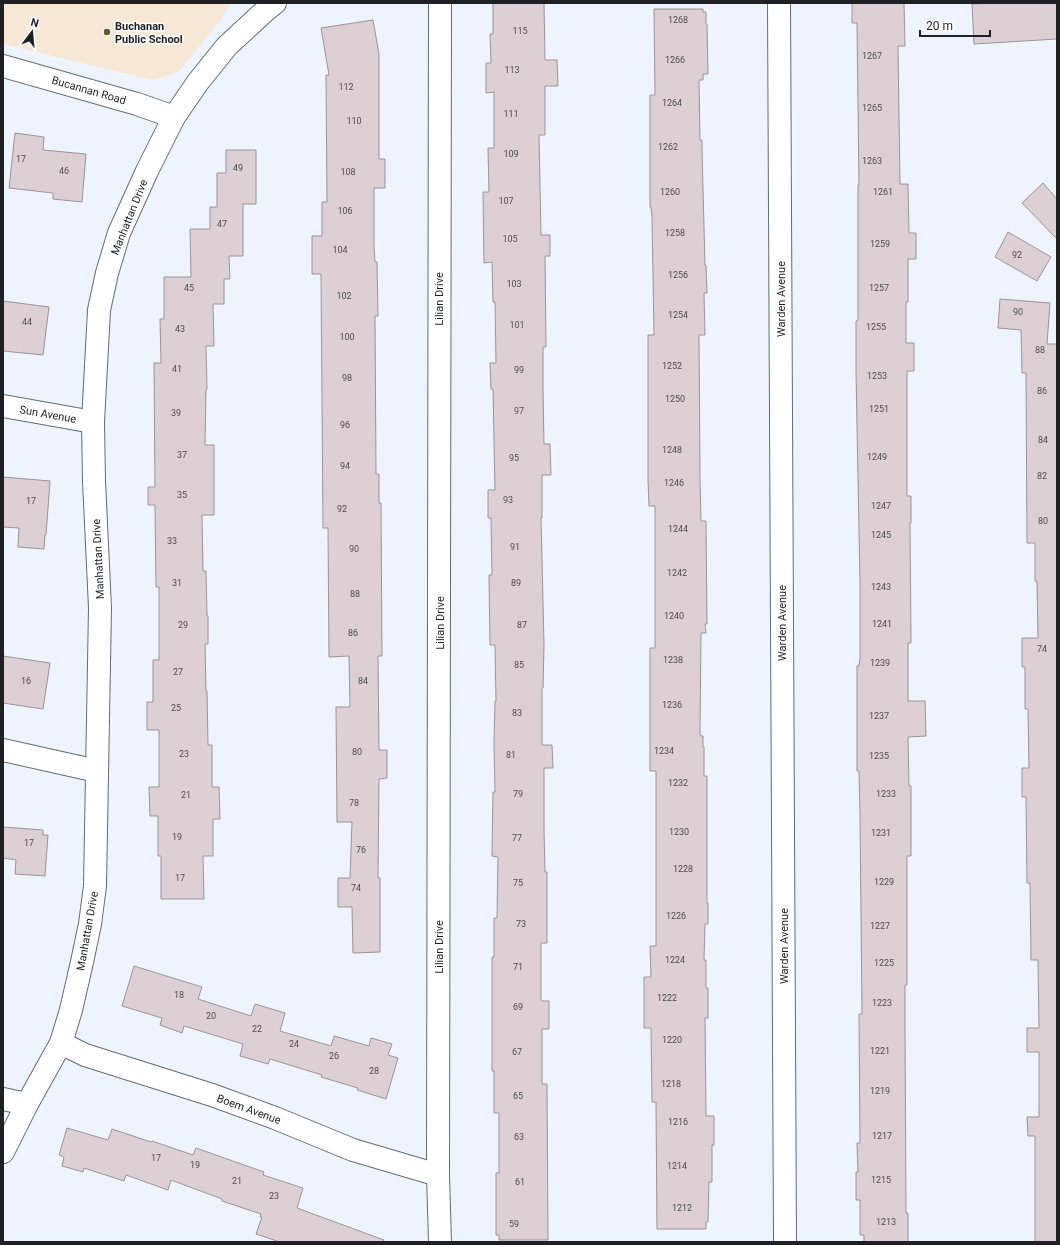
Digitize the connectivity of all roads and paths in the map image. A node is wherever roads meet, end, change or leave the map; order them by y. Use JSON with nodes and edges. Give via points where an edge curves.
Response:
{"nodes":[{"id":1,"x":275,"y":3,"type":"edge"},
{"id":2,"x":440,"y":3,"type":"edge"},
{"id":3,"x":779,"y":3,"type":"edge"},
{"id":4,"x":3,"y":66,"type":"edge"},
{"id":5,"x":174,"y":117,"type":"junction"},
{"id":6,"x":3,"y":406,"type":"edge"},
{"id":7,"x":93,"y":422,"type":"junction"},
{"id":8,"x":3,"y":750,"type":"edge"},
{"id":9,"x":97,"y":771,"type":"junction"},
{"id":10,"x":61,"y":1043,"type":"junction"},
{"id":11,"x":3,"y":1099,"type":"edge"},
{"id":12,"x":27,"y":1104,"type":"junction"},
{"id":13,"x":3,"y":1152,"type":"edge"},
{"id":14,"x":438,"y":1174,"type":"junction"},
{"id":15,"x":440,"y":1242,"type":"edge"},
{"id":16,"x":785,"y":1242,"type":"edge"}],
"edges":[{"from":1,"to":5,"type":"street","name":"Manhattan Drive","via":[[227,46]]},
{"from":2,"to":14,"type":"street","name":"Lilian Drive"},
{"from":3,"to":16,"type":"street","name":"Warden Avenue"},
{"from":4,"to":5,"type":"street","name":"Bucannan Road"},
{"from":5,"to":7,"type":"street","name":"Manhattan Drive","via":[[119,233],[107,273],[99,310]]},
{"from":6,"to":7,"type":"street","name":"Sun Avenue"},
{"from":7,"to":9,"type":"street","name":"Manhattan Drive","via":[[100,608]]},
{"from":8,"to":9,"type":"street"},
{"from":9,"to":10,"type":"street","name":"Manhattan Drive","via":[[95,886],[90,924]]},
{"from":10,"to":12,"type":"street","name":"Manhattan Drive"},
{"from":10,"to":14,"type":"street","name":"Boem Avenue","via":[[85,1055],[212,1095],[353,1150]]},
{"from":11,"to":12,"type":"street"},
{"from":12,"to":13,"type":"street","name":"Manhattan Drive"},
{"from":14,"to":15,"type":"street","name":"Lilian Drive"}]}
